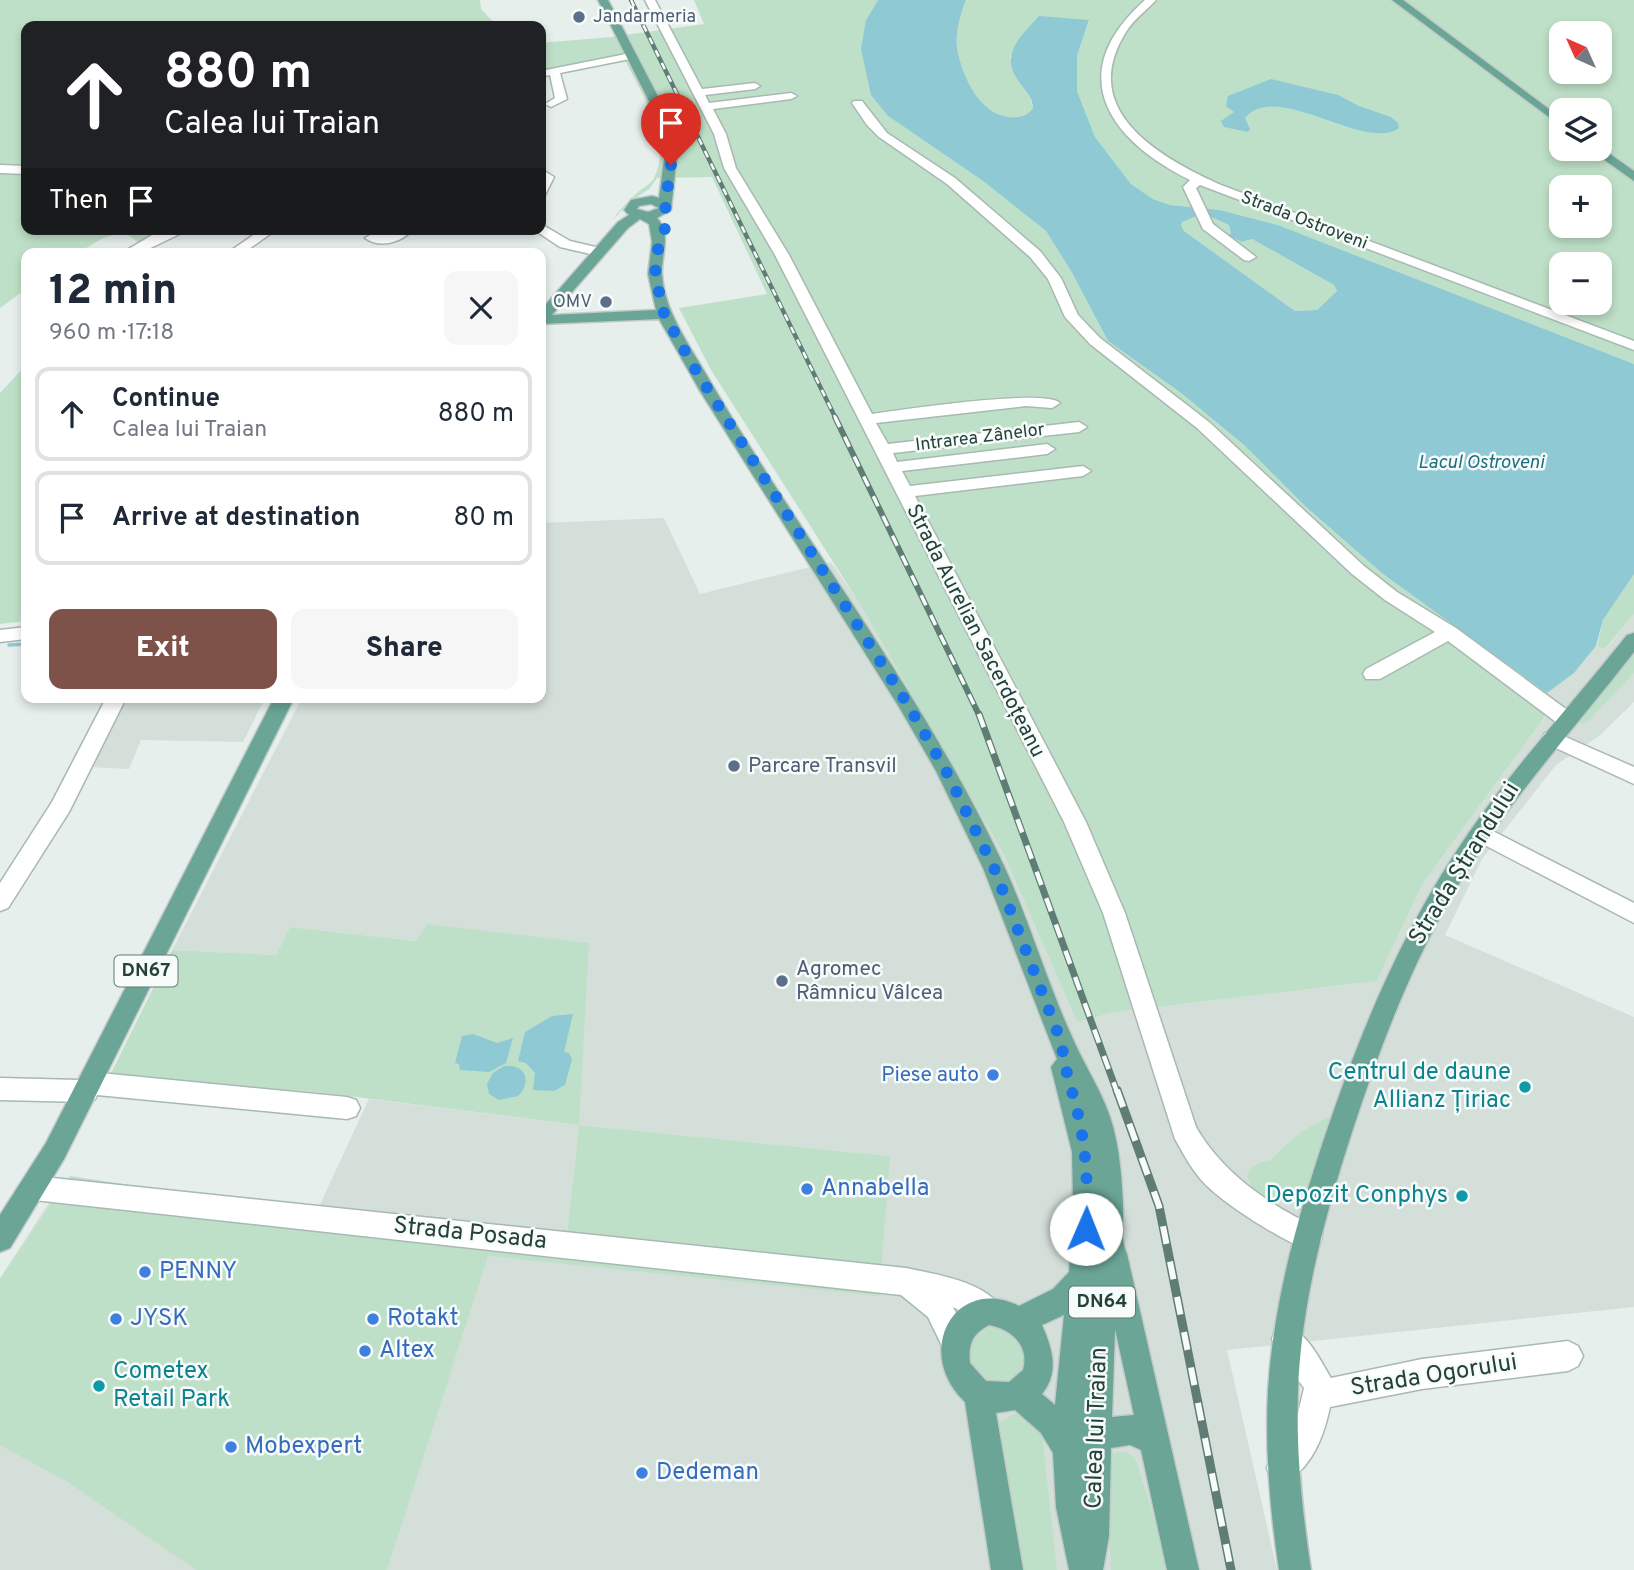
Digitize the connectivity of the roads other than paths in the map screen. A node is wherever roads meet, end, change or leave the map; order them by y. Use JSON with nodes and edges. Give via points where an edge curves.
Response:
{"nodes":[{"id":1,"x":603,"y":0,"type":"edge"},
{"id":2,"x":650,"y":0,"type":"edge"},
{"id":3,"x":1151,"y":0,"type":"edge"},
{"id":4,"x":1397,"y":0,"type":"edge"},
{"id":5,"x":1408,"y":0,"type":"edge"},
{"id":6,"x":631,"y":56,"type":"junction"},
{"id":7,"x":554,"y":70,"type":"junction"},
{"id":8,"x":546,"y":72,"type":"edge"},
{"id":9,"x":755,"y":86,"type":"dead end"},
{"id":10,"x":791,"y":96,"type":"dead end"},
{"id":11,"x":701,"y":100,"type":"junction"},
{"id":12,"x":858,"y":103,"type":"dead end"},
{"id":13,"x":551,"y":104,"type":"dead end"},
{"id":14,"x":1549,"y":105,"type":"edge"},
{"id":15,"x":1549,"y":114,"type":"edge"},
{"id":16,"x":1612,"y":151,"type":"edge"},
{"id":17,"x":1612,"y":161,"type":"edge"},
{"id":18,"x":1634,"y":167,"type":"edge"},
{"id":19,"x":0,"y":169,"type":"edge"},
{"id":20,"x":21,"y":170,"type":"edge"},
{"id":21,"x":669,"y":174,"type":"junction"},
{"id":22,"x":1634,"y":177,"type":"edge"},
{"id":23,"x":1198,"y":180,"type":"junction"},
{"id":24,"x":665,"y":207,"type":"junction"},
{"id":25,"x":639,"y":210,"type":"junction"},
{"id":26,"x":546,"y":231,"type":"edge"},
{"id":27,"x":165,"y":235,"type":"edge"},
{"id":28,"x":262,"y":235,"type":"edge"},
{"id":29,"x":402,"y":235,"type":"edge"},
{"id":30,"x":372,"y":238,"type":"dead end"},
{"id":31,"x":659,"y":242,"type":"junction"},
{"id":32,"x":138,"y":248,"type":"edge"},
{"id":33,"x":242,"y":248,"type":"edge"},
{"id":34,"x":602,"y":248,"type":"junction"},
{"id":35,"x":1249,"y":257,"type":"dead end"},
{"id":36,"x":546,"y":313,"type":"edge"},
{"id":37,"x":664,"y":314,"type":"junction"},
{"id":38,"x":546,"y":319,"type":"edge"},
{"id":39,"x":1634,"y":346,"type":"edge"},
{"id":40,"x":1052,"y":403,"type":"dead end"},
{"id":41,"x":866,"y":419,"type":"junction"},
{"id":42,"x":1079,"y":427,"type":"dead end"},
{"id":43,"x":1047,"y":449,"type":"dead end"},
{"id":44,"x":881,"y":450,"type":"junction"},
{"id":45,"x":891,"y":468,"type":"junction"},
{"id":46,"x":1083,"y":471,"type":"dead end"},
{"id":47,"x":903,"y":492,"type":"junction"},
{"id":48,"x":1449,"y":632,"type":"junction"},
{"id":49,"x":1634,"y":639,"type":"edge"},
{"id":50,"x":1373,"y":674,"type":"dead end"},
{"id":51,"x":113,"y":703,"type":"edge"},
{"id":52,"x":281,"y":703,"type":"edge"},
{"id":53,"x":1559,"y":729,"type":"junction"},
{"id":54,"x":1634,"y":776,"type":"edge"},
{"id":55,"x":1481,"y":833,"type":"junction"},
{"id":56,"x":0,"y":902,"type":"edge"},
{"id":57,"x":1634,"y":914,"type":"edge"},
{"id":58,"x":1062,"y":1044,"type":"junction"},
{"id":59,"x":88,"y":1087,"type":"junction"},
{"id":60,"x":0,"y":1090,"type":"edge"},
{"id":61,"x":347,"y":1108,"type":"dead end"},
{"id":62,"x":34,"y":1188,"type":"junction"},
{"id":63,"x":1109,"y":1234,"type":"junction"},
{"id":64,"x":1308,"y":1237,"type":"junction"},
{"id":65,"x":0,"y":1239,"type":"edge"},
{"id":66,"x":1084,"y":1270,"type":"junction"},
{"id":67,"x":906,"y":1282,"type":"junction"},
{"id":68,"x":988,"y":1311,"type":"junction"},
{"id":69,"x":1019,"y":1320,"type":"junction"},
{"id":70,"x":1286,"y":1339,"type":"junction"},
{"id":71,"x":954,"y":1340,"type":"junction"},
{"id":72,"x":1567,"y":1356,"type":"dead end"},
{"id":73,"x":1319,"y":1387,"type":"junction"},
{"id":74,"x":978,"y":1393,"type":"junction"},
{"id":75,"x":1019,"y":1394,"type":"junction"},
{"id":76,"x":1095,"y":1438,"type":"junction"},
{"id":77,"x":1153,"y":1440,"type":"junction"},
{"id":78,"x":1068,"y":1450,"type":"junction"},
{"id":79,"x":1282,"y":1468,"type":"junction"},
{"id":80,"x":1007,"y":1570,"type":"edge"},
{"id":81,"x":1085,"y":1570,"type":"edge"},
{"id":82,"x":1183,"y":1570,"type":"edge"},
{"id":83,"x":1295,"y":1570,"type":"edge"}],
"edges":[{"from":1,"to":6,"type":"main road","name":"Calea lui Traian","number":"DN64"},
{"from":2,"to":11,"type":"street","name":"Strada Aurelian Sacerdoțeanu"},
{"from":3,"to":23,"type":"street","name":"Strada Ostroveni","via":[[1116,39],[1107,65],[1107,86],[1120,121],[1135,139]]},
{"from":4,"to":15,"type":"main road"},
{"from":5,"to":14,"type":"main road"},
{"from":6,"to":7,"type":"street"},
{"from":6,"to":21,"type":"main road","name":"Calea lui Traian","number":"DN64","via":[[673,137]]},
{"from":7,"to":8,"type":"street"},
{"from":7,"to":13,"type":"street","via":[[561,99]]},
{"from":9,"to":11,"type":"street"},
{"from":10,"to":11,"type":"street"},
{"from":11,"to":41,"type":"street","name":"Strada Aurelian Sacerdoțeanu","via":[[720,134],[730,167]]},
{"from":12,"to":48,"type":"street","via":[[883,135],[951,181],[1035,254],[1083,330],[1231,450],[1374,584]]},
{"from":16,"to":18,"type":"main road"},
{"from":17,"to":22,"type":"main road"},
{"from":19,"to":20,"type":"street"},
{"from":21,"to":24,"type":"main road","name":"Calea lui Traian","number":"DN64"},
{"from":21,"to":25,"type":"main road"},
{"from":23,"to":35,"type":"street","via":[[1189,187],[1200,213],[1217,234]]},
{"from":23,"to":39,"type":"street","name":"Strada Ostroveni"},
{"from":24,"to":25,"type":"main road"},
{"from":24,"to":31,"type":"main road","name":"Calea lui Traian","number":"DN64"},
{"from":25,"to":31,"type":"main road","via":[[655,223]]},
{"from":25,"to":34,"type":"main road"},
{"from":26,"to":34,"type":"street","via":[[565,244]]},
{"from":27,"to":32,"type":"street"},
{"from":28,"to":33,"type":"street"},
{"from":29,"to":30,"type":"street","via":[[393,240]]},
{"from":31,"to":37,"type":"main road","name":"Calea lui Traian","number":"DN64","via":[[655,274]]},
{"from":34,"to":36,"type":"main road"},
{"from":37,"to":38,"type":"main road"},
{"from":37,"to":58,"type":"main road","name":"Calea lui Traian","number":"DN64","via":[[946,771],[994,868]]},
{"from":40,"to":41,"type":"street","via":[[1026,401]]},
{"from":41,"to":44,"type":"street","name":"Strada Aurelian Sacerdoțeanu"},
{"from":42,"to":44,"type":"street","name":"Intrarea Zânelor"},
{"from":43,"to":45,"type":"street"},
{"from":44,"to":45,"type":"street","name":"Strada Aurelian Sacerdoțeanu"},
{"from":45,"to":47,"type":"street","name":"Strada Aurelian Sacerdoțeanu"},
{"from":46,"to":47,"type":"street"},
{"from":47,"to":64,"type":"street","name":"Strada Aurelian Sacerdoțeanu","via":[[1090,855],[1133,968],[1173,1101],[1197,1154],[1216,1177]]},
{"from":48,"to":50,"type":"street"},
{"from":48,"to":53,"type":"street"},
{"from":49,"to":53,"type":"main road","name":"Strada Ștrandului"},
{"from":51,"to":56,"type":"street","via":[[61,806]]},
{"from":52,"to":59,"type":"main road","number":"DN67"},
{"from":53,"to":54,"type":"street"},
{"from":53,"to":55,"type":"main road","name":"Strada Ștrandului"},
{"from":55,"to":57,"type":"street"},
{"from":55,"to":64,"type":"main road","name":"Strada Ștrandului","via":[[1422,928],[1378,1021]]},
{"from":58,"to":63,"type":"main road","name":"Calea lui Traian","number":"DN64","via":[[1086,1088],[1102,1133]]},
{"from":58,"to":66,"type":"main road","name":"Calea lui Traian","number":"DN64","via":[[1086,1163]]},
{"from":59,"to":60,"type":"street"},
{"from":59,"to":61,"type":"street"},
{"from":59,"to":62,"type":"main road","number":"DN67"},
{"from":62,"to":65,"type":"main road","number":"DN67"},
{"from":62,"to":67,"type":"street","name":"Strada Posada"},
{"from":63,"to":76,"type":"main road","name":"Calea lui Traian","number":"DN64"},
{"from":63,"to":77,"type":"main road"},
{"from":64,"to":70,"type":"main road","name":"Strada Ștrandului"},
{"from":66,"to":69,"type":"main road","via":[[1077,1287],[1056,1304]]},
{"from":66,"to":78,"type":"main road","name":"Calea lui Traian","number":"DN64"},
{"from":67,"to":68,"type":"street","name":"Strada Posada","via":[[952,1290]]},
{"from":67,"to":71,"type":"street","via":[[938,1307]]},
{"from":68,"to":69,"type":"main road"},
{"from":68,"to":71,"type":"main road","via":[[967,1320]]},
{"from":69,"to":75,"type":"main road","via":[[1033,1337],[1040,1358],[1030,1385]]},
{"from":70,"to":73,"type":"street"},
{"from":70,"to":79,"type":"main road","name":"Strada Ștrandului"},
{"from":71,"to":74,"type":"main road","via":[[960,1376]]},
{"from":72,"to":73,"type":"street","name":"Strada Ogorului","via":[[1422,1374],[1334,1393]]},
{"from":73,"to":79,"type":"street","via":[[1313,1424],[1300,1451]]},
{"from":74,"to":75,"type":"main road","via":[[999,1399]]},
{"from":74,"to":80,"type":"main road"},
{"from":75,"to":78,"type":"main road","via":[[1052,1422]]},
{"from":76,"to":77,"type":"main road","via":[[1127,1428]]},
{"from":76,"to":81,"type":"main road","name":"Calea lui Traian","number":"DN64","via":[[1093,1525]]},
{"from":77,"to":82,"type":"main road"},
{"from":78,"to":81,"type":"main road","name":"Calea lui Traian","number":"DN64"},
{"from":79,"to":83,"type":"main road","name":"Strada Ștrandului"}]}
